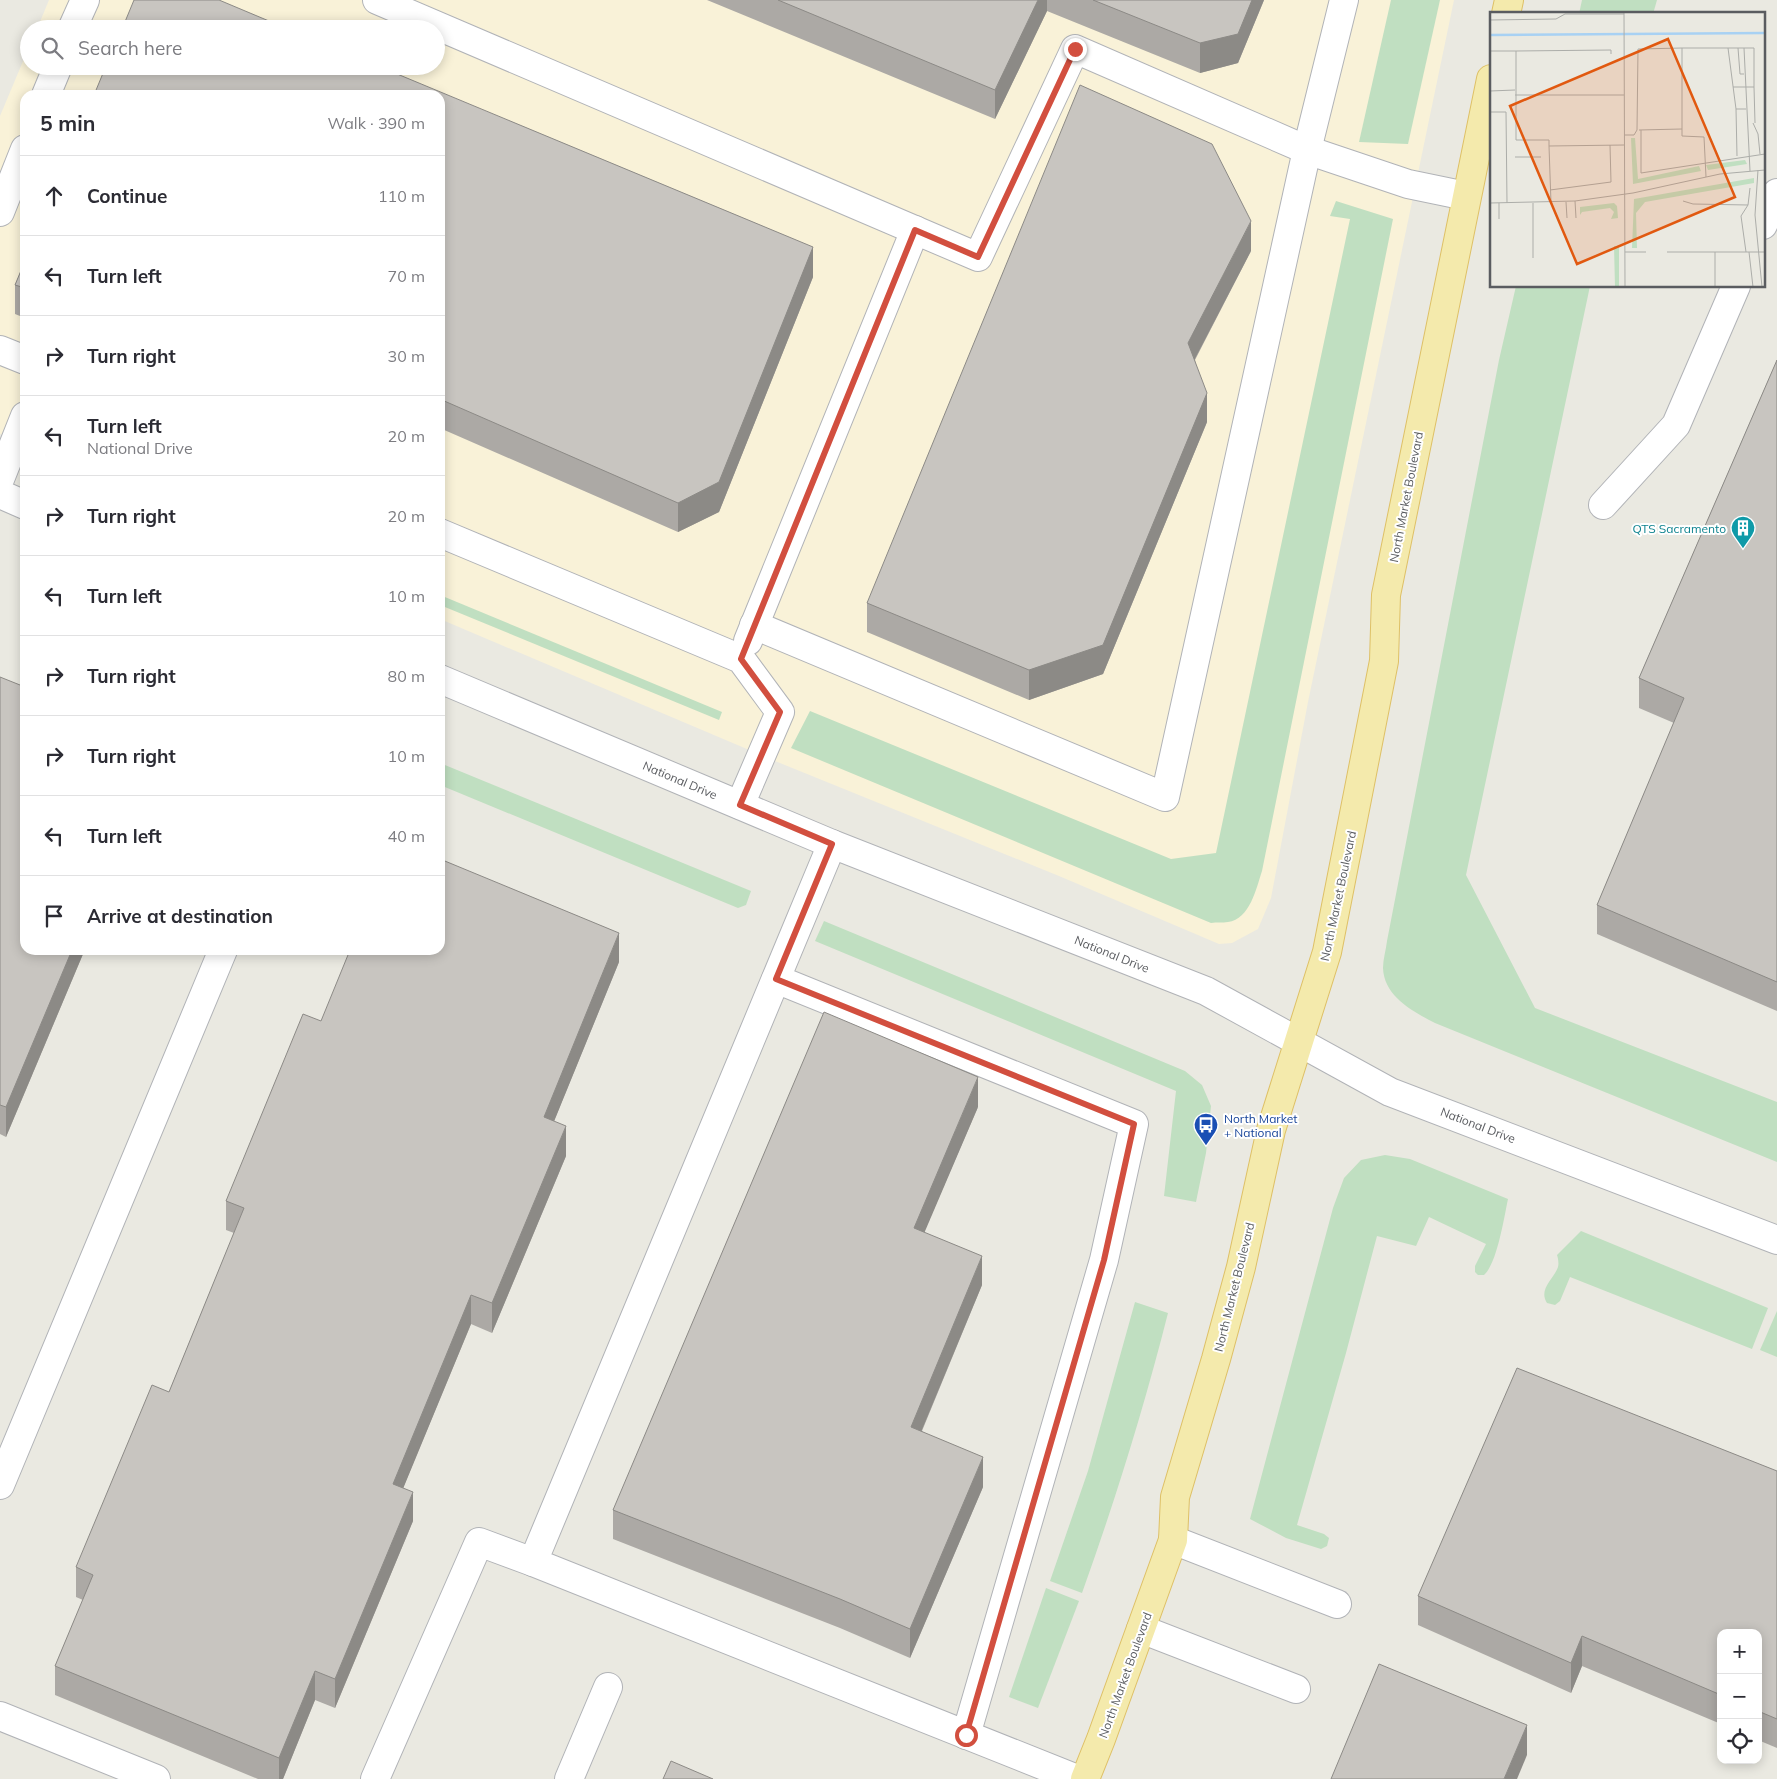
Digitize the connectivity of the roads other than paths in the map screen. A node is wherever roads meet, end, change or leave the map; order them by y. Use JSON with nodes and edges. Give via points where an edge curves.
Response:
{"nodes":[{"id":1,"x":85,"y":0,"type":"edge"},
{"id":2,"x":377,"y":0,"type":"edge"},
{"id":3,"x":1344,"y":0,"type":"edge"},
{"id":4,"x":76,"y":20,"type":"edge"},
{"id":5,"x":424,"y":20,"type":"edge"},
{"id":6,"x":445,"y":29,"type":"edge"},
{"id":7,"x":54,"y":75,"type":"edge"},
{"id":8,"x":1490,"y":84,"type":"edge"},
{"id":9,"x":48,"y":90,"type":"edge"},
{"id":10,"x":1307,"y":150,"type":"junction"},
{"id":11,"x":20,"y":162,"type":"edge"},
{"id":12,"x":1777,"y":193,"type":"edge"},
{"id":13,"x":1466,"y":196,"type":"junction"},
{"id":14,"x":0,"y":212,"type":"edge"},
{"id":15,"x":1764,"y":223,"type":"edge"},
{"id":16,"x":915,"y":230,"type":"junction"},
{"id":17,"x":1735,"y":288,"type":"edge"},
{"id":18,"x":0,"y":350,"type":"edge"},
{"id":19,"x":20,"y":358,"type":"edge"},
{"id":20,"x":20,"y":429,"type":"edge"},
{"id":21,"x":0,"y":479,"type":"edge"},
{"id":22,"x":0,"y":494,"type":"edge"},
{"id":23,"x":20,"y":503,"type":"edge"},
{"id":24,"x":1604,"y":505,"type":"dead end"},
{"id":25,"x":445,"y":535,"type":"edge"},
{"id":26,"x":754,"y":625,"type":"junction"},
{"id":27,"x":741,"y":659,"type":"junction"},
{"id":28,"x":445,"y":681,"type":"edge"},
{"id":29,"x":740,"y":805,"type":"junction"},
{"id":30,"x":832,"y":844,"type":"junction"},
{"id":31,"x":221,"y":955,"type":"edge"},
{"id":32,"x":776,"y":979,"type":"junction"},
{"id":33,"x":1299,"y":1042,"type":"junction"},
{"id":34,"x":1777,"y":1240,"type":"edge"},
{"id":35,"x":0,"y":1485,"type":"edge"},
{"id":36,"x":1173,"y":1540,"type":"junction"},
{"id":37,"x":533,"y":1562,"type":"junction"},
{"id":38,"x":1337,"y":1604,"type":"dead end"},
{"id":39,"x":1141,"y":1629,"type":"junction"},
{"id":40,"x":608,"y":1688,"type":"dead end"},
{"id":41,"x":1296,"y":1689,"type":"dead end"},
{"id":42,"x":0,"y":1716,"type":"edge"},
{"id":43,"x":966,"y":1735,"type":"junction"},
{"id":44,"x":156,"y":1779,"type":"edge"},
{"id":45,"x":375,"y":1779,"type":"edge"},
{"id":46,"x":569,"y":1779,"type":"edge"},
{"id":47,"x":1077,"y":1779,"type":"edge"},
{"id":48,"x":1085,"y":1779,"type":"edge"}],
"edges":[{"from":1,"to":4,"type":"street"},
{"from":2,"to":5,"type":"street"},
{"from":3,"to":10,"type":"street"},
{"from":6,"to":16,"type":"street"},
{"from":7,"to":9,"type":"street"},
{"from":8,"to":13,"type":"main road","name":"North Market Boulevard"},
{"from":10,"to":13,"type":"street","via":[[1408,184]]},
{"from":10,"to":16,"type":"street","via":[[1075,49],[978,257]]},
{"from":10,"to":26,"type":"street","via":[[1165,797]]},
{"from":11,"to":14,"type":"street"},
{"from":12,"to":15,"type":"street"},
{"from":13,"to":33,"type":"main road","name":"North Market Boulevard","via":[[1386,595],[1384,661],[1329,943]]},
{"from":16,"to":26,"type":"street"},
{"from":17,"to":24,"type":"street","via":[[1676,425]]},
{"from":18,"to":19,"type":"street"},
{"from":20,"to":21,"type":"street"},
{"from":22,"to":23,"type":"street"},
{"from":25,"to":27,"type":"street"},
{"from":26,"to":27,"type":"street"},
{"from":27,"to":29,"type":"street","via":[[780,712]]},
{"from":28,"to":29,"type":"street","name":"National Drive"},
{"from":29,"to":30,"type":"street","name":"National Drive"},
{"from":30,"to":32,"type":"street"},
{"from":30,"to":33,"type":"street","name":"National Drive","via":[[1206,991]]},
{"from":31,"to":35,"type":"street"},
{"from":32,"to":37,"type":"street"},
{"from":32,"to":43,"type":"street","via":[[1134,1124],[1104,1260]]},
{"from":33,"to":34,"type":"street","name":"National Drive","via":[[1390,1092]]},
{"from":33,"to":36,"type":"main road","name":"North Market Boulevard","via":[[1271,1130],[1241,1267],[1175,1497]]},
{"from":36,"to":38,"type":"street"},
{"from":36,"to":39,"type":"main road","name":"North Market Boulevard"},
{"from":37,"to":43,"type":"street"},
{"from":37,"to":45,"type":"street","via":[[479,1542]]},
{"from":39,"to":41,"type":"street"},
{"from":39,"to":48,"type":"main road","name":"North Market Boulevard"},
{"from":40,"to":46,"type":"street"},
{"from":42,"to":44,"type":"street"},
{"from":43,"to":47,"type":"street"}]}
